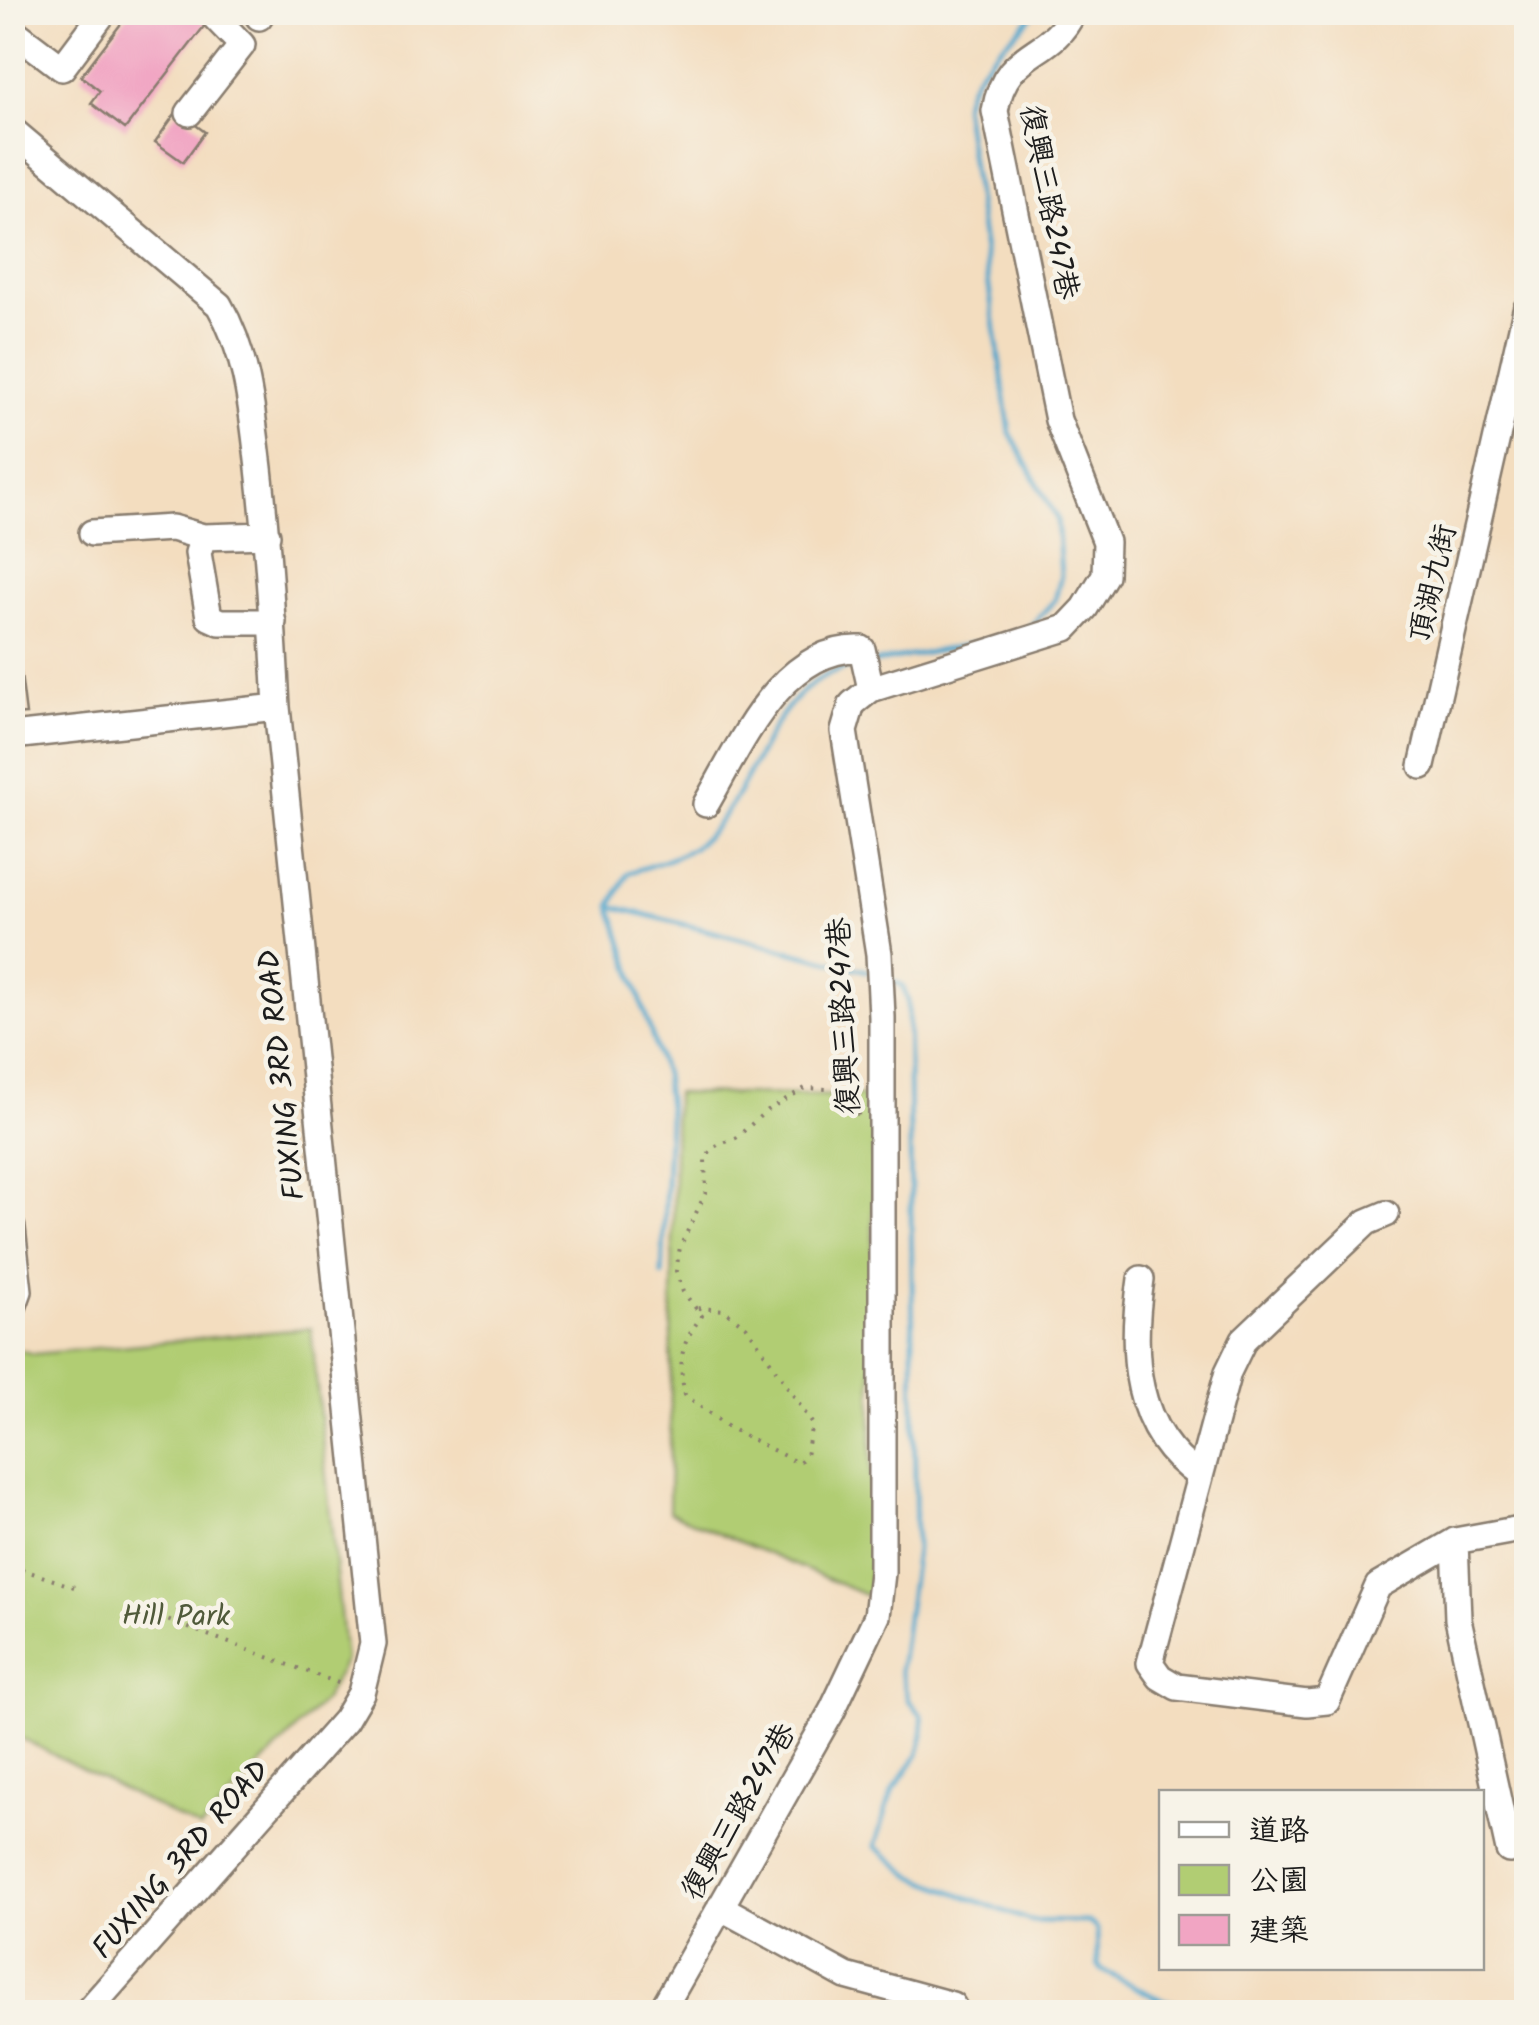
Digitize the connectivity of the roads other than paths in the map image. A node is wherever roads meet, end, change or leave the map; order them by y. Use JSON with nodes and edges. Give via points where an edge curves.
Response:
{"nodes":[{"id":1,"x":104,"y":12,"type":"edge"},
{"id":2,"x":210,"y":12,"type":"edge"},
{"id":3,"x":1073,"y":12,"type":"edge"},
{"id":4,"x":12,"y":30,"type":"edge"},
{"id":5,"x":190,"y":113,"type":"dead end"},
{"id":6,"x":12,"y":130,"type":"edge"},
{"id":7,"x":1526,"y":310,"type":"edge"},
{"id":8,"x":1516,"y":422,"type":"edge"},
{"id":9,"x":92,"y":533,"type":"dead end"},
{"id":10,"x":267,"y":535,"type":"junction"},
{"id":11,"x":203,"y":538,"type":"junction"},
{"id":12,"x":273,"y":622,"type":"junction"},
{"id":13,"x":869,"y":673,"type":"junction"},
{"id":14,"x":278,"y":707,"type":"junction"},
{"id":15,"x":12,"y":736,"type":"edge"},
{"id":16,"x":1422,"y":766,"type":"dead end"},
{"id":17,"x":706,"y":804,"type":"dead end"},
{"id":18,"x":1386,"y":1214,"type":"dead end"},
{"id":19,"x":12,"y":1228,"type":"edge"},
{"id":20,"x":1142,"y":1278,"type":"dead end"},
{"id":21,"x":12,"y":1310,"type":"edge"},
{"id":22,"x":1200,"y":1476,"type":"junction"},
{"id":23,"x":1526,"y":1528,"type":"edge"},
{"id":24,"x":1455,"y":1540,"type":"junction"},
{"id":25,"x":1509,"y":1850,"type":"dead end"},
{"id":26,"x":720,"y":1907,"type":"junction"},
{"id":27,"x":87,"y":2012,"type":"edge"},
{"id":28,"x":661,"y":2012,"type":"edge"},
{"id":29,"x":956,"y":2012,"type":"edge"}],
"edges":[{"from":1,"to":4,"type":"street","via":[[62,68]]},
{"from":2,"to":5,"type":"street","via":[[242,45]]},
{"from":3,"to":13,"type":"street","name":"復興三路247巷","via":[[1047,42],[1014,64],[999,87],[995,112],[1058,420],[1106,542],[1105,575],[1066,628]]},
{"from":6,"to":10,"type":"street","name":"FUXING 3RD ROAD","via":[[220,305],[248,382]]},
{"from":7,"to":8,"type":"street","name":"頂湖九街"},
{"from":8,"to":16,"type":"street","name":"頂湖九街"},
{"from":9,"to":11,"type":"street","via":[[172,528]]},
{"from":10,"to":11,"type":"street"},
{"from":10,"to":12,"type":"street","name":"FUXING 3RD ROAD"},
{"from":11,"to":12,"type":"street","via":[[198,553],[209,616]]},
{"from":12,"to":14,"type":"street","name":"FUXING 3RD ROAD"},
{"from":13,"to":17,"type":"street","via":[[862,649],[840,648],[770,696]]},
{"from":13,"to":26,"type":"street","name":"復興三路247巷","via":[[844,731],[879,954],[882,1017],[877,1616],[832,1710]]},
{"from":14,"to":15,"type":"street"},
{"from":14,"to":27,"type":"street","name":"FUXING 3RD ROAD","via":[[373,1644],[361,1692],[344,1720]]},
{"from":18,"to":22,"type":"street","via":[[1367,1222],[1244,1339],[1228,1372]]},
{"from":19,"to":21,"type":"street","via":[[19,1290]]},
{"from":20,"to":22,"type":"street","via":[[1135,1320],[1144,1408],[1174,1458]]},
{"from":22,"to":24,"type":"street","via":[[1150,1663],[1177,1688],[1327,1700],[1378,1586]]},
{"from":23,"to":24,"type":"street"},
{"from":24,"to":25,"type":"street","via":[[1458,1619]]},
{"from":26,"to":28,"type":"street","name":"復興三路247巷"},
{"from":26,"to":29,"type":"street","via":[[846,1976],[952,2005]]}]}
